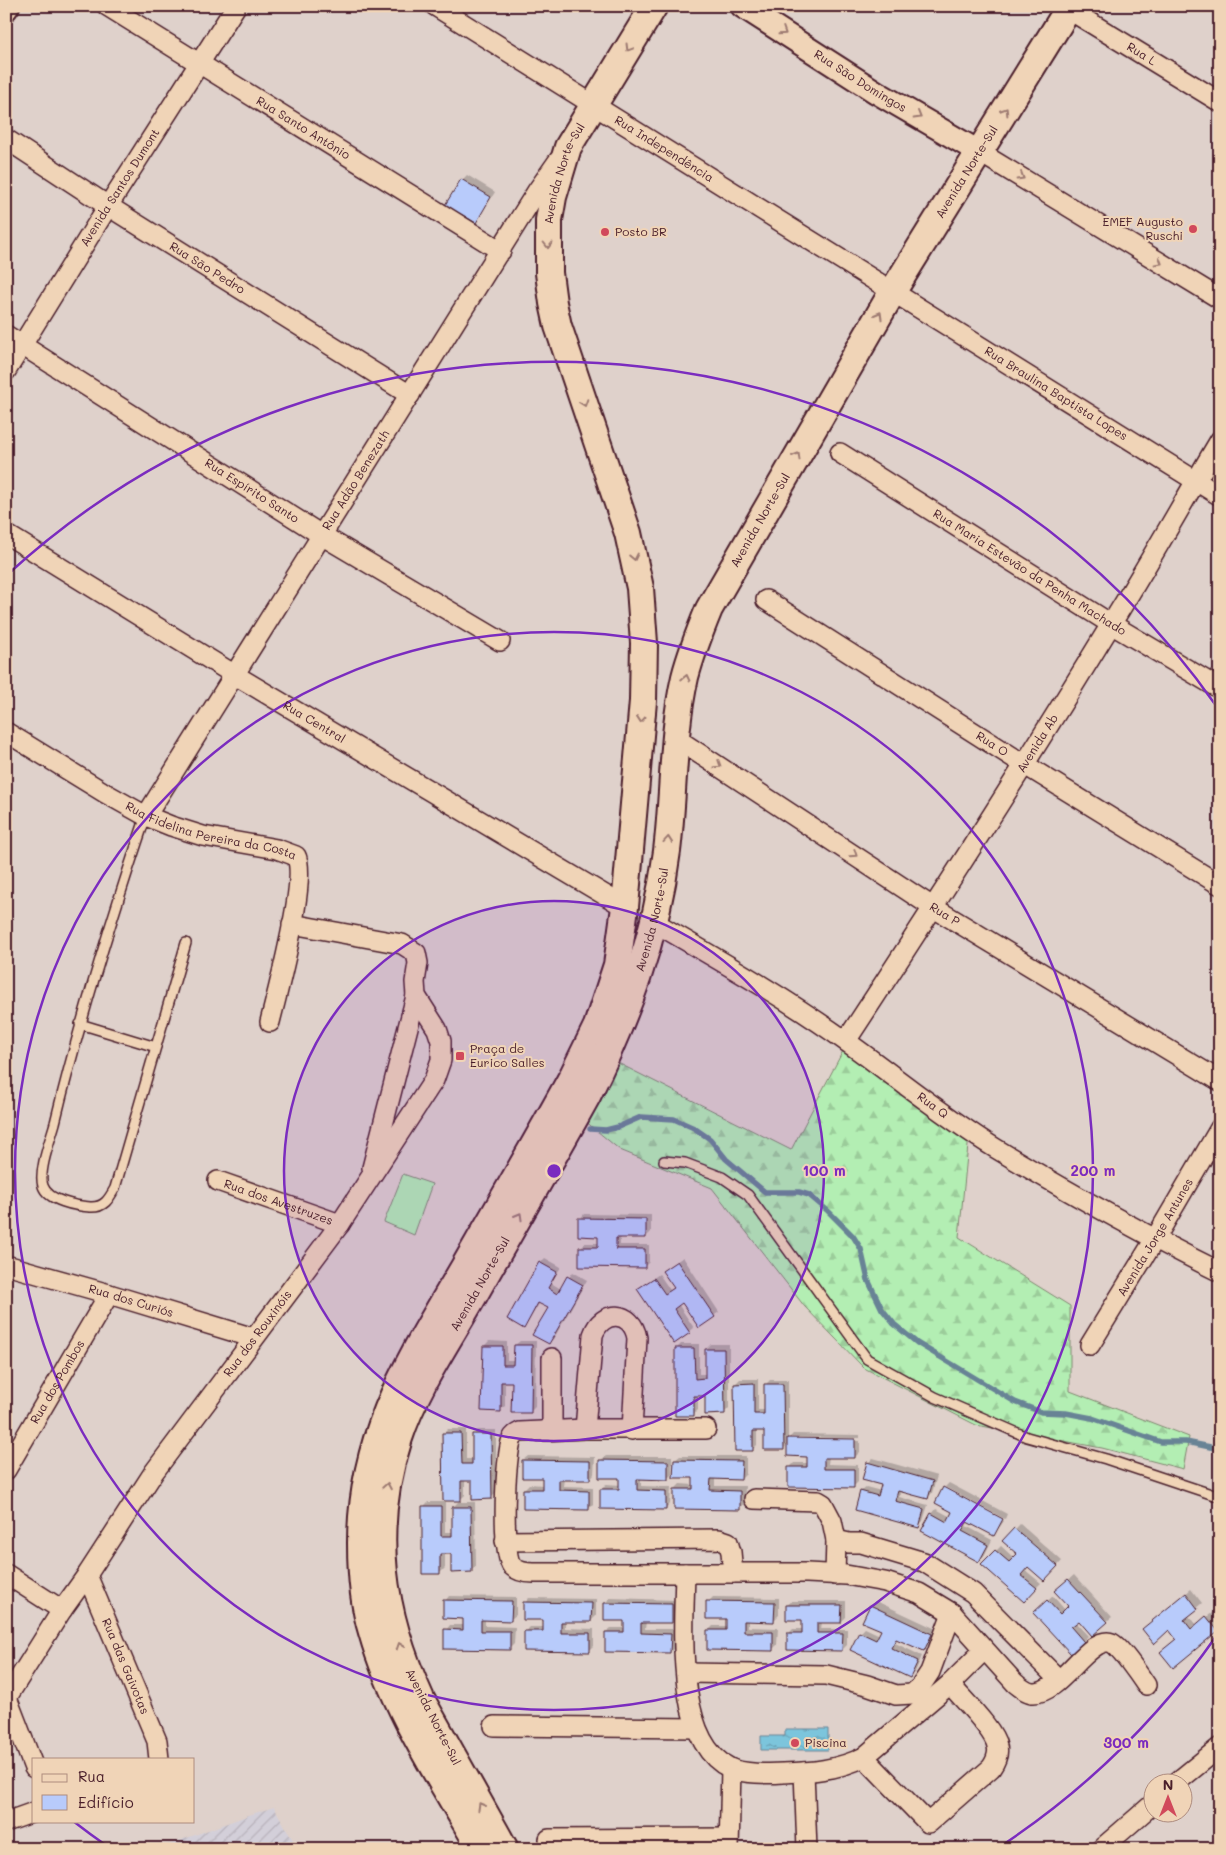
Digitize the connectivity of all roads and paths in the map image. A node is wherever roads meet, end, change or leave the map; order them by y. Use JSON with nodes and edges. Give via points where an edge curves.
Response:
{"nodes":[{"id":1,"x":107,"y":6,"type":"edge"},
{"id":2,"x":236,"y":6,"type":"edge"},
{"id":3,"x":435,"y":6,"type":"edge"},
{"id":4,"x":654,"y":6,"type":"edge"},
{"id":5,"x":742,"y":6,"type":"edge"},
{"id":6,"x":1067,"y":7,"type":"edge"},
{"id":7,"x":200,"y":63,"type":"junction"},
{"id":8,"x":1220,"y":102,"type":"edge"},
{"id":9,"x":593,"y":106,"type":"junction"},
{"id":10,"x":6,"y":139,"type":"edge"},
{"id":11,"x":568,"y":147,"type":"junction"},
{"id":12,"x":979,"y":152,"type":"junction"},
{"id":13,"x":108,"y":206,"type":"junction"},
{"id":14,"x":501,"y":251,"type":"junction"},
{"id":15,"x":894,"y":291,"type":"junction"},
{"id":16,"x":1220,"y":299,"type":"edge"},
{"id":17,"x":6,"y":335,"type":"edge"},
{"id":18,"x":23,"y":344,"type":"junction"},
{"id":19,"x":6,"y":371,"type":"edge"},
{"id":20,"x":410,"y":394,"type":"junction"},
{"id":21,"x":1220,"y":440,"type":"edge"},
{"id":22,"x":840,"y":453,"type":"dead end"},
{"id":23,"x":1195,"y":482,"type":"junction"},
{"id":24,"x":1220,"y":496,"type":"edge"},
{"id":25,"x":6,"y":534,"type":"edge"},
{"id":26,"x":323,"y":536,"type":"junction"},
{"id":27,"x":766,"y":600,"type":"dead end"},
{"id":28,"x":1112,"y":624,"type":"junction"},
{"id":29,"x":500,"y":641,"type":"dead end"},
{"id":30,"x":235,"y":675,"type":"junction"},
{"id":31,"x":1220,"y":689,"type":"edge"},
{"id":32,"x":6,"y":732,"type":"edge"},
{"id":33,"x":677,"y":739,"type":"junction"},
{"id":34,"x":1025,"y":764,"type":"junction"},
{"id":35,"x":146,"y":816,"type":"junction"},
{"id":36,"x":1220,"y":885,"type":"edge"},
{"id":37,"x":625,"y":908,"type":"junction"},
{"id":38,"x":934,"y":908,"type":"junction"},
{"id":39,"x":654,"y":922,"type":"junction"},
{"id":40,"x":292,"y":924,"type":"junction"},
{"id":41,"x":186,"y":943,"type":"dead end"},
{"id":42,"x":416,"y":996,"type":"junction"},
{"id":43,"x":270,"y":1022,"type":"dead end"},
{"id":44,"x":80,"y":1024,"type":"junction"},
{"id":45,"x":846,"y":1041,"type":"junction"},
{"id":46,"x":156,"y":1047,"type":"junction"},
{"id":47,"x":1220,"y":1080,"type":"edge"},
{"id":48,"x":1220,"y":1128,"type":"edge"},
{"id":49,"x":664,"y":1161,"type":"dead end"},
{"id":50,"x":218,"y":1181,"type":"dead end"},
{"id":51,"x":368,"y":1181,"type":"junction"},
{"id":52,"x":340,"y":1224,"type":"junction"},
{"id":53,"x":1155,"y":1239,"type":"junction"},
{"id":54,"x":6,"y":1265,"type":"edge"},
{"id":55,"x":1220,"y":1272,"type":"edge"},
{"id":56,"x":109,"y":1294,"type":"junction"},
{"id":57,"x":254,"y":1338,"type":"junction"},
{"id":58,"x":1090,"y":1345,"type":"dead end"},
{"id":59,"x":552,"y":1358,"type":"dead end"},
{"id":60,"x":585,"y":1429,"type":"junction"},
{"id":61,"x":706,"y":1429,"type":"dead end"},
{"id":62,"x":552,"y":1430,"type":"junction"},
{"id":63,"x":632,"y":1430,"type":"junction"},
{"id":64,"x":6,"y":1470,"type":"edge"},
{"id":65,"x":1220,"y":1497,"type":"edge"},
{"id":66,"x":754,"y":1499,"type":"dead end"},
{"id":67,"x":836,"y":1540,"type":"junction"},
{"id":68,"x":505,"y":1541,"type":"junction"},
{"id":69,"x":685,"y":1573,"type":"junction"},
{"id":70,"x":733,"y":1573,"type":"junction"},
{"id":71,"x":6,"y":1574,"type":"edge"},
{"id":72,"x":87,"y":1575,"type":"junction"},
{"id":73,"x":836,"y":1575,"type":"junction"},
{"id":74,"x":62,"y":1610,"type":"junction"},
{"id":75,"x":952,"y":1613,"type":"junction"},
{"id":76,"x":984,"y":1650,"type":"junction"},
{"id":77,"x":686,"y":1672,"type":"junction"},
{"id":78,"x":1059,"y":1680,"type":"junction"},
{"id":79,"x":950,"y":1684,"type":"junction"},
{"id":80,"x":1146,"y":1685,"type":"dead end"},
{"id":81,"x":7,"y":1698,"type":"edge"},
{"id":82,"x":494,"y":1726,"type":"dead end"},
{"id":83,"x":696,"y":1728,"type":"junction"},
{"id":84,"x":1220,"y":1747,"type":"edge"},
{"id":85,"x":864,"y":1757,"type":"junction"},
{"id":86,"x":159,"y":1758,"type":"edge"},
{"id":87,"x":32,"y":1763,"type":"edge"},
{"id":88,"x":731,"y":1769,"type":"junction"},
{"id":89,"x":804,"y":1772,"type":"junction"},
{"id":90,"x":1189,"y":1772,"type":"edge"},
{"id":91,"x":1144,"y":1812,"type":"edge"},
{"id":92,"x":32,"y":1813,"type":"edge"},
{"id":93,"x":6,"y":1822,"type":"edge"},
{"id":94,"x":549,"y":1839,"type":"dead end"},
{"id":95,"x":729,"y":1843,"type":"edge"},
{"id":96,"x":700,"y":1844,"type":"edge"},
{"id":97,"x":481,"y":1849,"type":"edge"},
{"id":98,"x":505,"y":1849,"type":"edge"},
{"id":99,"x":808,"y":1849,"type":"edge"},
{"id":100,"x":1101,"y":1849,"type":"edge"}],
"edges":[{"from":1,"to":7,"type":"street","name":"Rua Santo Antônio"},
{"from":2,"to":7,"type":"street","name":"Avenida Santos Dumont"},
{"from":3,"to":9,"type":"street","name":"Rua Independência"},
{"from":4,"to":9,"type":"main road","name":"Avenida Norte-Sul","one_way":true},
{"from":5,"to":12,"type":"street","name":"Rua São Domingos","one_way":true,"via":[[876,92]]},
{"from":6,"to":8,"type":"street","name":"Rua L"},
{"from":12,"to":6,"type":"main road","name":"Avenida Norte-Sul","one_way":true},
{"from":7,"to":13,"type":"street","name":"Avenida Santos Dumont"},
{"from":7,"to":14,"type":"street","name":"Rua Santo Antônio"},
{"from":9,"to":11,"type":"main road","name":"Avenida Norte-Sul"},
{"from":9,"to":15,"type":"street","name":"Rua Independência"},
{"from":10,"to":13,"type":"street","name":"Rua São Pedro"},
{"from":11,"to":14,"type":"street","name":"Rua Adão Benezath"},
{"from":11,"to":37,"type":"main road","name":"Avenida Norte-Sul","one_way":true,"via":[[549,220],[549,273],[553,303],[628,533],[642,613],[643,701]]},
{"from":12,"to":15,"type":"main road","name":"Avenida Norte-Sul"},
{"from":12,"to":16,"type":"street","one_way":true},
{"from":13,"to":18,"type":"street","name":"Avenida Santos Dumont"},
{"from":13,"to":20,"type":"street","name":"Rua São Pedro"},
{"from":14,"to":20,"type":"street","name":"Rua Adão Benezath"},
{"from":15,"to":23,"type":"street","name":"Rua Braulina Baptista Lopes"},
{"from":33,"to":15,"type":"main road","name":"Avenida Norte-Sul","one_way":true,"via":[[685,677],[709,609]]},
{"from":17,"to":18,"type":"street","name":"Rua Espírito Santo"},
{"from":18,"to":19,"type":"street","name":"Avenida Santos Dumont"},
{"from":18,"to":26,"type":"street","name":"Rua Espírito Santo"},
{"from":20,"to":26,"type":"street","name":"Rua Adão Benezath"},
{"from":21,"to":23,"type":"street","name":"Avenida Ab"},
{"from":22,"to":28,"type":"street","name":"Rua Maria Estevão da Penha Machado"},
{"from":23,"to":24,"type":"street","name":"Rua Braulina Baptista Lopes"},
{"from":23,"to":28,"type":"street","name":"Avenida Ab"},
{"from":25,"to":30,"type":"street","name":"Rua Central"},
{"from":26,"to":29,"type":"street","name":"Rua Espírito Santo"},
{"from":26,"to":30,"type":"street","name":"Rua Adão Benezath"},
{"from":27,"to":34,"type":"street","name":"Rua O"},
{"from":28,"to":31,"type":"street","name":"Rua Maria Estevão da Penha Machado"},
{"from":28,"to":34,"type":"street","name":"Avenida Ab"},
{"from":30,"to":35,"type":"street","name":"Rua Adão Benezath"},
{"from":30,"to":37,"type":"street","name":"Rua Central"},
{"from":32,"to":35,"type":"street","name":"Rua Fidelina Pereira da Costa"},
{"from":33,"to":38,"type":"street","name":"Rua P","one_way":true},
{"from":39,"to":33,"type":"main road","name":"Avenida Norte-Sul","one_way":true,"via":[[667,852]]},
{"from":34,"to":36,"type":"street","name":"Rua O"},
{"from":34,"to":38,"type":"street","name":"Avenida Ab"},
{"from":35,"to":40,"type":"street","name":"Rua Fidelina Pereira da Costa","via":[[203,836],[277,849],[296,856],[299,874]]},
{"from":35,"to":44,"type":"lane"},
{"from":37,"to":97,"type":"main road","name":"Avenida Norte-Sul","via":[[617,965],[597,1026],[550,1117],[401,1378],[378,1432],[365,1482],[361,1557],[365,1601],[372,1631],[397,1701]]},
{"from":38,"to":45,"type":"street","name":"Avenida Ab"},
{"from":38,"to":47,"type":"street","name":"Rua P"},
{"from":39,"to":45,"type":"street","name":"Rua Q"},
{"from":98,"to":39,"type":"main road","name":"Avenida Norte-Sul","one_way":true,"via":[[411,1677],[387,1598],[383,1571],[384,1502],[409,1414],[607,1055],[632,996]]},
{"from":40,"to":42,"type":"street","via":[[402,944],[416,953]]},
{"from":40,"to":43,"type":"street","name":"Rua Fidelina Pereira da Costa"},
{"from":41,"to":46,"type":"lane"},
{"from":42,"to":51,"type":"street"},
{"from":42,"to":51,"type":"street","name":"Rua dos Rouxinóis","via":[[437,1029],[442,1050],[440,1066]]},
{"from":44,"to":46,"type":"lane"},
{"from":44,"to":46,"type":"lane","via":[[43,1170],[48,1193],[75,1204],[98,1207],[106,1203],[115,1188]]},
{"from":45,"to":53,"type":"street","name":"Rua Q","via":[[994,1147]]},
{"from":48,"to":53,"type":"street","name":"Avenida Jorge Antunes"},
{"from":49,"to":65,"type":"lane","via":[[722,1177],[748,1195],[867,1359],[935,1397],[1027,1437]]},
{"from":50,"to":52,"type":"street","name":"Rua dos Avestruzes"},
{"from":51,"to":52,"type":"street","name":"Rua dos Rouxinóis"},
{"from":52,"to":57,"type":"street","name":"Rua dos Rouxinóis"},
{"from":53,"to":55,"type":"street","name":"Rua Q"},
{"from":53,"to":58,"type":"street","name":"Avenida Jorge Antunes"},
{"from":54,"to":56,"type":"street","name":"Rua dos Curiós"},
{"from":56,"to":57,"type":"street","name":"Rua dos Curiós"},
{"from":56,"to":64,"type":"street","name":"Rua dos Pombos"},
{"from":57,"to":72,"type":"street","name":"Rua dos Rouxinóis","via":[[154,1472]]},
{"from":59,"to":62,"type":"street"},
{"from":60,"to":62,"type":"street"},
{"from":60,"to":63,"type":"street"},
{"from":60,"to":63,"type":"street","via":[[593,1335],[600,1322],[607,1318],[622,1318],[633,1325],[637,1338]]},
{"from":61,"to":63,"type":"street"},
{"from":62,"to":68,"type":"street","via":[[520,1432],[513,1437],[509,1454]]},
{"from":66,"to":67,"type":"street","via":[[818,1501],[832,1521]]},
{"from":67,"to":73,"type":"street"},
{"from":67,"to":78,"type":"street","via":[[861,1543],[924,1562],[973,1593]]},
{"from":68,"to":69,"type":"street","via":[[511,1565],[526,1573]]},
{"from":68,"to":70,"type":"street","via":[[719,1539],[728,1542]]},
{"from":69,"to":70,"type":"street"},
{"from":69,"to":77,"type":"street"},
{"from":70,"to":73,"type":"street"},
{"from":71,"to":74,"type":"street"},
{"from":72,"to":74,"type":"street","name":"Rua dos Rouxinóis"},
{"from":72,"to":86,"type":"street","name":"Rua das Gaivotas","via":[[157,1741]]},
{"from":73,"to":75,"type":"street","via":[[885,1582],[919,1594]]},
{"from":74,"to":81,"type":"street","name":"Rua dos Rouxinóis"},
{"from":75,"to":76,"type":"street"},
{"from":75,"to":77,"type":"street","via":[[930,1672],[912,1694],[896,1695],[826,1675]]},
{"from":76,"to":78,"type":"street","via":[[1027,1692],[1042,1691]]},
{"from":76,"to":79,"type":"street"},
{"from":77,"to":83,"type":"street"},
{"from":78,"to":80,"type":"street","via":[[1091,1650],[1108,1642],[1117,1647]]},
{"from":79,"to":85,"type":"street"},
{"from":79,"to":85,"type":"street","via":[[990,1731],[998,1747],[997,1757],[991,1768],[928,1823]]},
{"from":81,"to":87,"type":"street"},
{"from":82,"to":83,"type":"street"},
{"from":83,"to":88,"type":"street","via":[[714,1756]]},
{"from":84,"to":90,"type":"street"},
{"from":85,"to":89,"type":"street","via":[[842,1767]]},
{"from":88,"to":89,"type":"street"},
{"from":88,"to":95,"type":"street"},
{"from":89,"to":99,"type":"street"},
{"from":91,"to":100,"type":"street"},
{"from":92,"to":93,"type":"street"},
{"from":94,"to":96,"type":"street"},
{"from":95,"to":96,"type":"street"}]}
